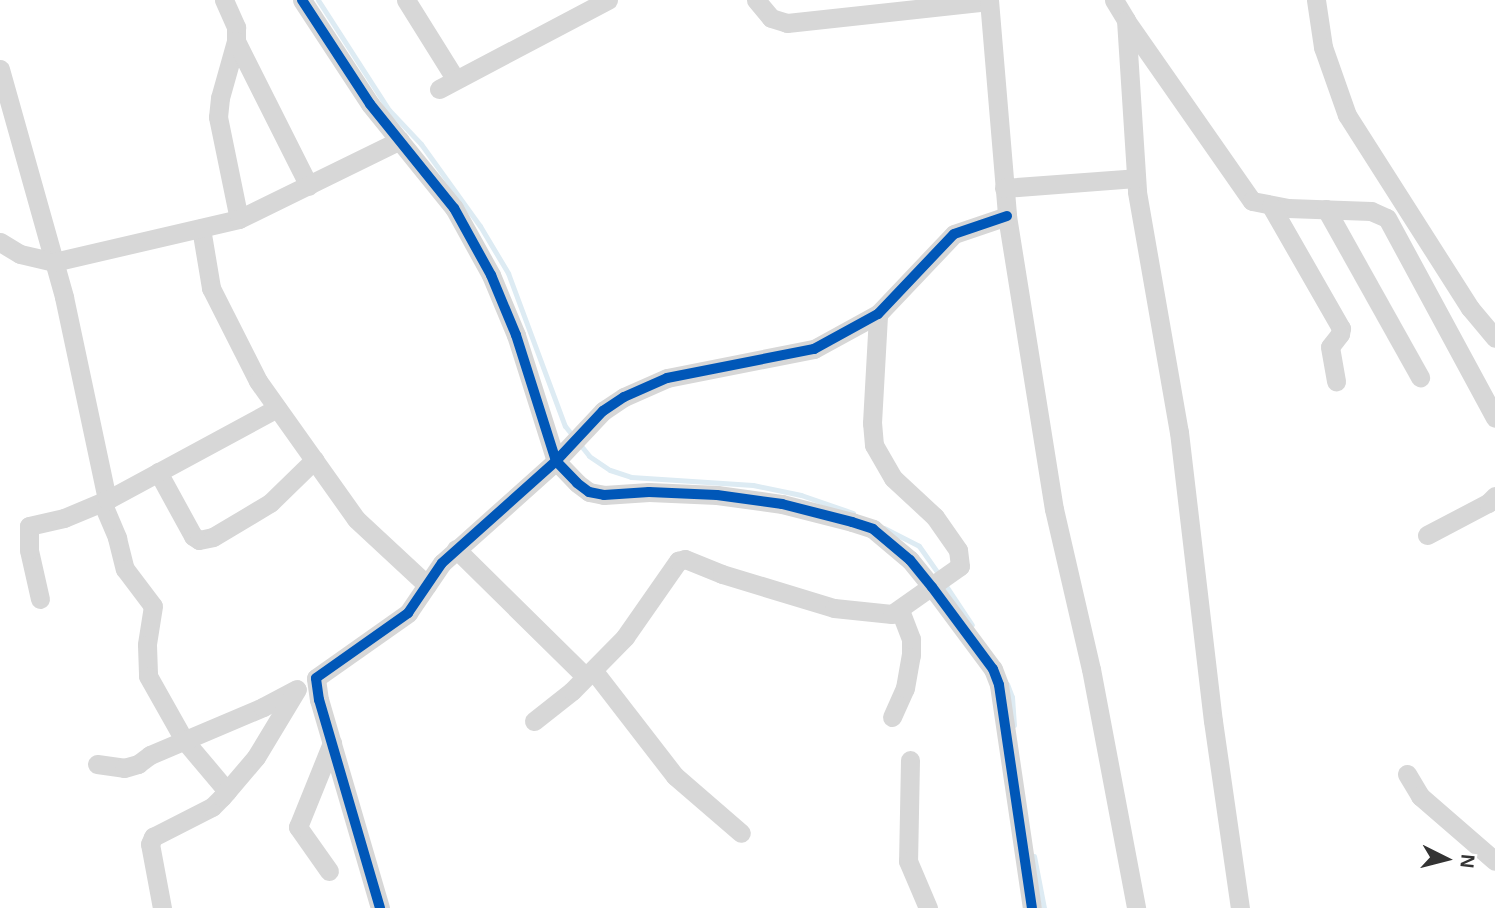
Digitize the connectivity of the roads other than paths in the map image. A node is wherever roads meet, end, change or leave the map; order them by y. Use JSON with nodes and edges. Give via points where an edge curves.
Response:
{"nodes":[{"id":1,"x":225,"y":0,"type":"edge"},
{"id":2,"x":302,"y":0,"type":"edge"},
{"id":3,"x":406,"y":0,"type":"edge"},
{"id":4,"x":608,"y":0,"type":"edge"},
{"id":5,"x":756,"y":0,"type":"edge"},
{"id":6,"x":1114,"y":0,"type":"edge"},
{"id":7,"x":1124,"y":0,"type":"edge"},
{"id":8,"x":1316,"y":0,"type":"edge"},
{"id":9,"x":989,"y":1,"type":"edge"},
{"id":10,"x":1126,"y":20,"type":"junction"},
{"id":11,"x":236,"y":41,"type":"junction"},
{"id":12,"x":0,"y":69,"type":"edge"},
{"id":13,"x":400,"y":140,"type":"junction"},
{"id":14,"x":1136,"y":178,"type":"junction"},
{"id":15,"x":309,"y":186,"type":"junction"},
{"id":16,"x":1004,"y":188,"type":"junction"},
{"id":17,"x":1271,"y":206,"type":"junction"},
{"id":18,"x":1326,"y":209,"type":"junction"},
{"id":19,"x":1007,"y":216,"type":"junction"},
{"id":20,"x":239,"y":219,"type":"junction"},
{"id":21,"x":201,"y":228,"type":"junction"},
{"id":22,"x":0,"y":242,"type":"edge"},
{"id":23,"x":54,"y":262,"type":"junction"},
{"id":24,"x":878,"y":314,"type":"junction"},
{"id":25,"x":1495,"y":338,"type":"edge"},
{"id":26,"x":1420,"y":377,"type":"dead end"},
{"id":27,"x":1336,"y":381,"type":"dead end"},
{"id":28,"x":277,"y":408,"type":"junction"},
{"id":29,"x":1495,"y":418,"type":"edge"},
{"id":30,"x":561,"y":456,"type":"junction"},
{"id":31,"x":314,"y":460,"type":"junction"},
{"id":32,"x":158,"y":472,"type":"junction"},
{"id":33,"x":1495,"y":496,"type":"edge"},
{"id":34,"x":104,"y":501,"type":"junction"},
{"id":35,"x":1427,"y":535,"type":"dead end"},
{"id":36,"x":456,"y":550,"type":"junction"},
{"id":37,"x":940,"y":581,"type":"junction"},
{"id":38,"x":427,"y":585,"type":"junction"},
{"id":39,"x":40,"y":599,"type":"dead end"},
{"id":40,"x":900,"y":611,"type":"junction"},
{"id":41,"x":589,"y":674,"type":"junction"},
{"id":42,"x":316,"y":678,"type":"junction"},
{"id":43,"x":297,"y":689,"type":"junction"},
{"id":44,"x":892,"y":717,"type":"dead end"},
{"id":45,"x":534,"y":721,"type":"dead end"},
{"id":46,"x":184,"y":740,"type":"junction"},
{"id":47,"x":332,"y":743,"type":"junction"},
{"id":48,"x":910,"y":760,"type":"dead end"},
{"id":49,"x":97,"y":764,"type":"dead end"},
{"id":50,"x":1407,"y":774,"type":"dead end"},
{"id":51,"x":227,"y":791,"type":"junction"},
{"id":52,"x":741,"y":833,"type":"dead end"},
{"id":53,"x":1495,"y":861,"type":"edge"},
{"id":54,"x":328,"y":871,"type":"dead end"},
{"id":55,"x":162,"y":908,"type":"edge"},
{"id":56,"x":380,"y":908,"type":"edge"},
{"id":57,"x":928,"y":908,"type":"edge"},
{"id":58,"x":1032,"y":908,"type":"edge"},
{"id":59,"x":1136,"y":908,"type":"edge"},
{"id":60,"x":1240,"y":908,"type":"edge"}],
"edges":[{"from":1,"to":11,"type":"street","via":[[236,27]]},
{"from":2,"to":13,"type":"street","via":[[370,104]]},
{"from":3,"to":4,"type":"street","via":[[448,84]]},
{"from":5,"to":9,"type":"street","via":[[771,18],[787,23]]},
{"from":6,"to":10,"type":"street"},
{"from":7,"to":10,"type":"street"},
{"from":8,"to":25,"type":"street","via":[[1323,47],[1347,115],[1470,308]]},
{"from":9,"to":16,"type":"street"},
{"from":10,"to":14,"type":"street"},
{"from":10,"to":17,"type":"street","via":[[1252,201]]},
{"from":11,"to":15,"type":"street"},
{"from":11,"to":20,"type":"street","via":[[218,117]]},
{"from":12,"to":23,"type":"street"},
{"from":13,"to":15,"type":"street"},
{"from":13,"to":30,"type":"street","via":[[454,208],[491,275]]},
{"from":14,"to":16,"type":"street"},
{"from":14,"to":60,"type":"street","via":[[1179,432]]},
{"from":15,"to":20,"type":"street"},
{"from":16,"to":19,"type":"street"},
{"from":17,"to":18,"type":"street"},
{"from":17,"to":27,"type":"street","via":[[1341,328],[1330,347]]},
{"from":18,"to":26,"type":"street"},
{"from":18,"to":29,"type":"street","via":[[1371,211],[1387,218]]},
{"from":19,"to":24,"type":"street","via":[[954,234]]},
{"from":19,"to":59,"type":"street","via":[[1054,509],[1091,669]]},
{"from":20,"to":21,"type":"street"},
{"from":21,"to":23,"type":"street"},
{"from":21,"to":28,"type":"street","via":[[211,288],[240,351]]},
{"from":22,"to":23,"type":"street","via":[[20,254]]},
{"from":23,"to":34,"type":"street"},
{"from":24,"to":30,"type":"street","via":[[814,349],[667,378],[624,397],[603,411]]},
{"from":24,"to":37,"type":"street","via":[[873,445],[894,478],[927,507],[958,550],[960,566]]},
{"from":28,"to":31,"type":"street"},
{"from":28,"to":32,"type":"street"},
{"from":30,"to":36,"type":"street"},
{"from":30,"to":37,"type":"street","via":[[589,492],[716,495],[782,504],[852,522],[873,529]]},
{"from":31,"to":32,"type":"street","via":[[270,503],[200,540],[193,536]]},
{"from":31,"to":38,"type":"street","via":[[356,519]]},
{"from":32,"to":34,"type":"street"},
{"from":33,"to":35,"type":"street"},
{"from":34,"to":39,"type":"street","via":[[29,526],[29,550]]},
{"from":34,"to":46,"type":"street","via":[[125,569],[153,606],[148,676]]},
{"from":36,"to":38,"type":"street"},
{"from":36,"to":41,"type":"street"},
{"from":37,"to":40,"type":"street"},
{"from":37,"to":58,"type":"street","via":[[999,685]]},
{"from":38,"to":42,"type":"street","via":[[408,613]]},
{"from":40,"to":41,"type":"street","via":[[834,608],[685,559],[678,561],[631,630]]},
{"from":40,"to":44,"type":"street","via":[[911,639],[911,655],[905,688]]},
{"from":41,"to":45,"type":"street"},
{"from":41,"to":52,"type":"street","via":[[675,776]]},
{"from":42,"to":43,"type":"street"},
{"from":42,"to":47,"type":"street"},
{"from":43,"to":46,"type":"street"},
{"from":43,"to":51,"type":"street","via":[[261,750]]},
{"from":46,"to":49,"type":"street","via":[[124,768]]},
{"from":46,"to":51,"type":"street"},
{"from":47,"to":54,"type":"street","via":[[298,827]]},
{"from":47,"to":56,"type":"street"},
{"from":48,"to":57,"type":"street","via":[[908,860]]},
{"from":50,"to":53,"type":"street","via":[[1420,796]]},
{"from":51,"to":55,"type":"street","via":[[212,807],[153,837],[150,844]]}]}
